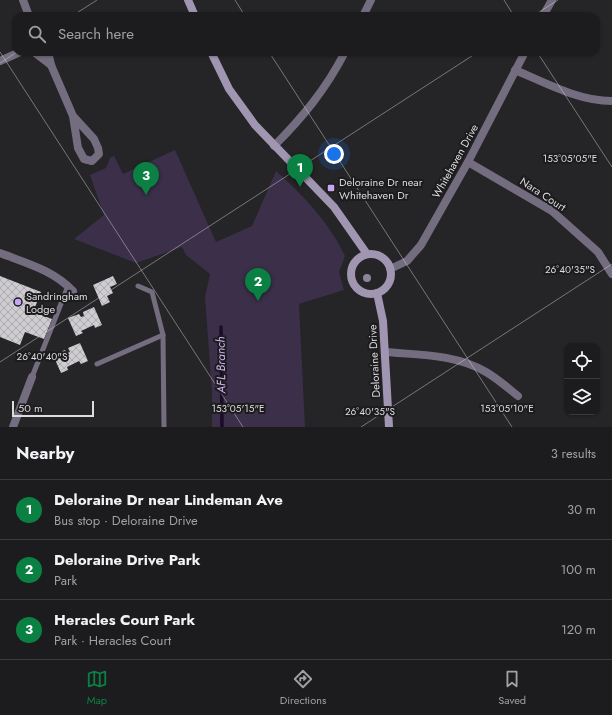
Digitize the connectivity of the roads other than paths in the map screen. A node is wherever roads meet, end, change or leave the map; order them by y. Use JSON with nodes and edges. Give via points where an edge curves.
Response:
{"nodes":[{"id":1,"x":188,"y":0,"type":"edge"},
{"id":2,"x":371,"y":0,"type":"edge"},
{"id":3,"x":552,"y":0,"type":"edge"},
{"id":4,"x":22,"y":1,"type":"edge"},
{"id":5,"x":27,"y":12,"type":"edge"},
{"id":6,"x":193,"y":12,"type":"edge"},
{"id":7,"x":365,"y":12,"type":"edge"},
{"id":8,"x":545,"y":12,"type":"edge"},
{"id":9,"x":12,"y":56,"type":"edge"},
{"id":10,"x":39,"y":56,"type":"edge"},
{"id":11,"x":49,"y":56,"type":"edge"},
{"id":12,"x":213,"y":56,"type":"edge"},
{"id":13,"x":343,"y":56,"type":"edge"},
{"id":14,"x":523,"y":56,"type":"edge"},
{"id":15,"x":0,"y":61,"type":"edge"},
{"id":16,"x":51,"y":65,"type":"junction"},
{"id":17,"x":516,"y":70,"type":"junction"},
{"id":18,"x":612,"y":101,"type":"edge"},
{"id":19,"x":74,"y":116,"type":"junction"},
{"id":20,"x":274,"y":146,"type":"junction"},
{"id":21,"x":468,"y":162,"type":"junction"},
{"id":22,"x":0,"y":253,"type":"edge"},
{"id":23,"x":367,"y":254,"type":"junction"},
{"id":24,"x":390,"y":269,"type":"junction"},
{"id":25,"x":612,"y":274,"type":"edge"},
{"id":26,"x":138,"y":286,"type":"dead end"},
{"id":27,"x":71,"y":288,"type":"joint"},
{"id":28,"x":377,"y":293,"type":"junction"},
{"id":29,"x":163,"y":335,"type":"junction"},
{"id":30,"x":385,"y":352,"type":"junction"},
{"id":31,"x":97,"y":364,"type":"dead end"},
{"id":32,"x":32,"y":377,"type":"joint"},
{"id":33,"x":518,"y":396,"type":"dead end"},
{"id":34,"x":13,"y":427,"type":"edge"},
{"id":35,"x":164,"y":427,"type":"edge"},
{"id":36,"x":389,"y":427,"type":"edge"}],
"edges":[{"from":1,"to":6,"type":"street"},
{"from":2,"to":7,"type":"street"},
{"from":3,"to":8,"type":"street"},
{"from":4,"to":5,"type":"street"},
{"from":9,"to":15,"type":"street"},
{"from":10,"to":16,"type":"street"},
{"from":11,"to":16,"type":"street"},
{"from":12,"to":20,"type":"street","via":[[229,89]]},
{"from":13,"to":20,"type":"street","via":[[331,78],[300,120]]},
{"from":14,"to":17,"type":"street","name":"Whitehaven Drive"},
{"from":16,"to":19,"type":"street"},
{"from":17,"to":18,"type":"street","via":[[570,94],[599,101]]},
{"from":17,"to":21,"type":"street","name":"Whitehaven Drive"},
{"from":19,"to":19,"type":"street","via":[[97,144],[99,153],[94,160],[86,160],[80,154]]},
{"from":20,"to":23,"type":"street","via":[[334,207]]},
{"from":21,"to":24,"type":"street","name":"Whitehaven Drive","via":[[421,245],[407,261]]},
{"from":21,"to":25,"type":"street","name":"Nara Court","via":[[552,211],[598,252]]},
{"from":22,"to":27,"type":"street","via":[[53,274]]},
{"from":23,"to":24,"type":"street","via":[[384,259]]},
{"from":23,"to":28,"type":"street","via":[[356,261],[350,273],[351,279],[364,293]]},
{"from":24,"to":28,"type":"street","via":[[390,281]]},
{"from":26,"to":29,"type":"lane","via":[[152,292]]},
{"from":27,"to":32,"type":"lane"},
{"from":28,"to":30,"type":"street","name":"Deloraine Drive","via":[[383,321]]},
{"from":29,"to":31,"type":"lane"},
{"from":29,"to":35,"type":"lane"},
{"from":30,"to":33,"type":"street","via":[[465,362],[487,372]]},
{"from":30,"to":36,"type":"street","name":"Deloraine Drive"},
{"from":32,"to":34,"type":"street"}]}
